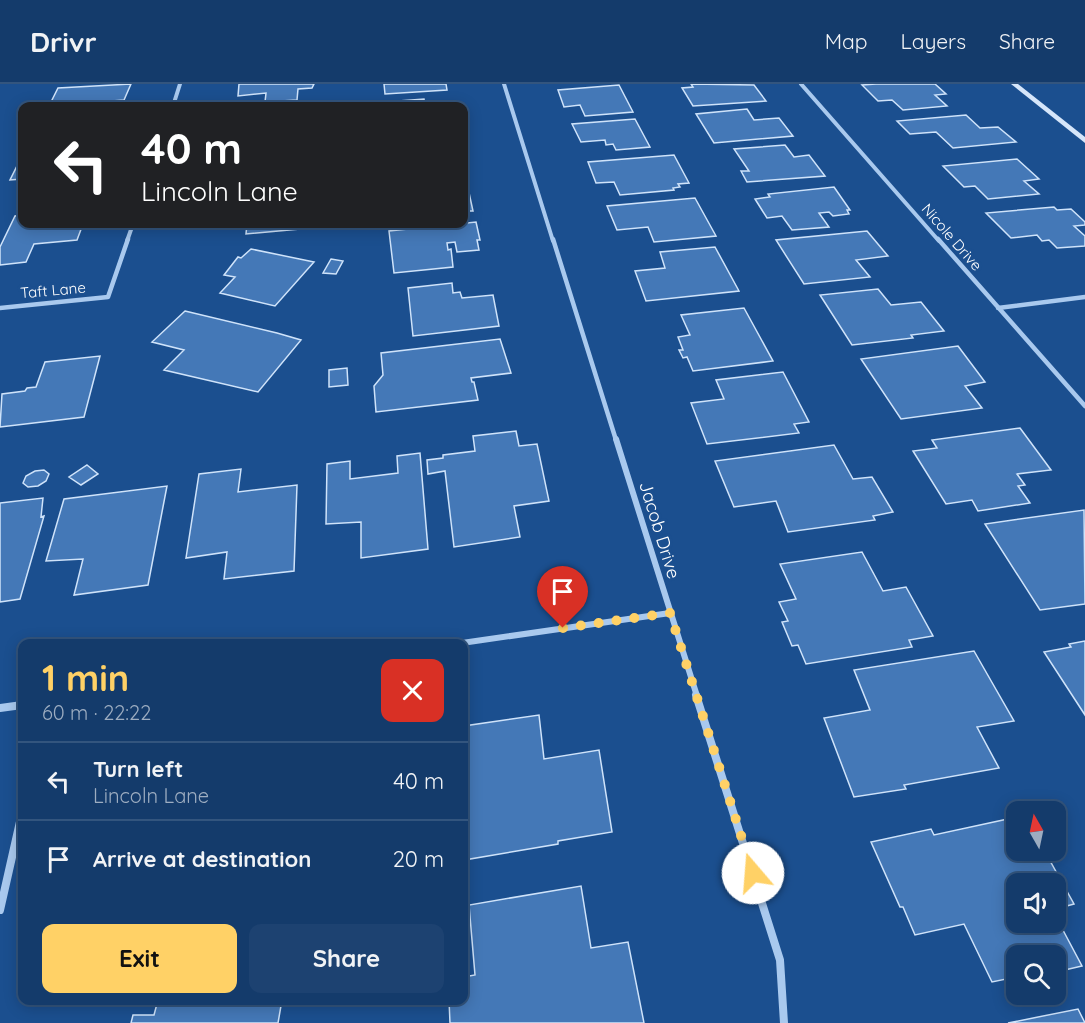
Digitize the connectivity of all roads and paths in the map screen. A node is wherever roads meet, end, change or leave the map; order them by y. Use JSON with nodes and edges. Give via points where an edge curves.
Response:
{"nodes":[{"id":1,"x":180,"y":84,"type":"edge"},
{"id":2,"x":504,"y":84,"type":"edge"},
{"id":3,"x":801,"y":84,"type":"edge"},
{"id":4,"x":1014,"y":84,"type":"edge"},
{"id":5,"x":174,"y":102,"type":"edge"},
{"id":6,"x":1085,"y":141,"type":"edge"},
{"id":7,"x":132,"y":228,"type":"edge"},
{"id":8,"x":1085,"y":297,"type":"edge"},
{"id":9,"x":0,"y":308,"type":"edge"},
{"id":10,"x":998,"y":308,"type":"junction"},
{"id":11,"x":1085,"y":406,"type":"edge"},
{"id":12,"x":670,"y":613,"type":"junction"},
{"id":13,"x":468,"y":642,"type":"edge"},
{"id":14,"x":18,"y":706,"type":"edge"},
{"id":15,"x":0,"y":708,"type":"edge"},
{"id":16,"x":18,"y":831,"type":"edge"},
{"id":17,"x":0,"y":910,"type":"edge"},
{"id":18,"x":784,"y":1023,"type":"edge"}],
"edges":[{"from":1,"to":5,"type":"street"},
{"from":2,"to":12,"type":"street","name":"Jacob Drive"},
{"from":3,"to":10,"type":"street","name":"Nicole Drive"},
{"from":4,"to":6,"type":"main road"},
{"from":7,"to":9,"type":"street","name":"Taft Lane","via":[[108,297]]},
{"from":8,"to":10,"type":"street"},
{"from":10,"to":11,"type":"street","name":"Nicole Drive"},
{"from":12,"to":13,"type":"street"},
{"from":12,"to":18,"type":"street","name":"Jacob Drive","via":[[780,960]]},
{"from":14,"to":15,"type":"street"},
{"from":16,"to":17,"type":"street"}]}
